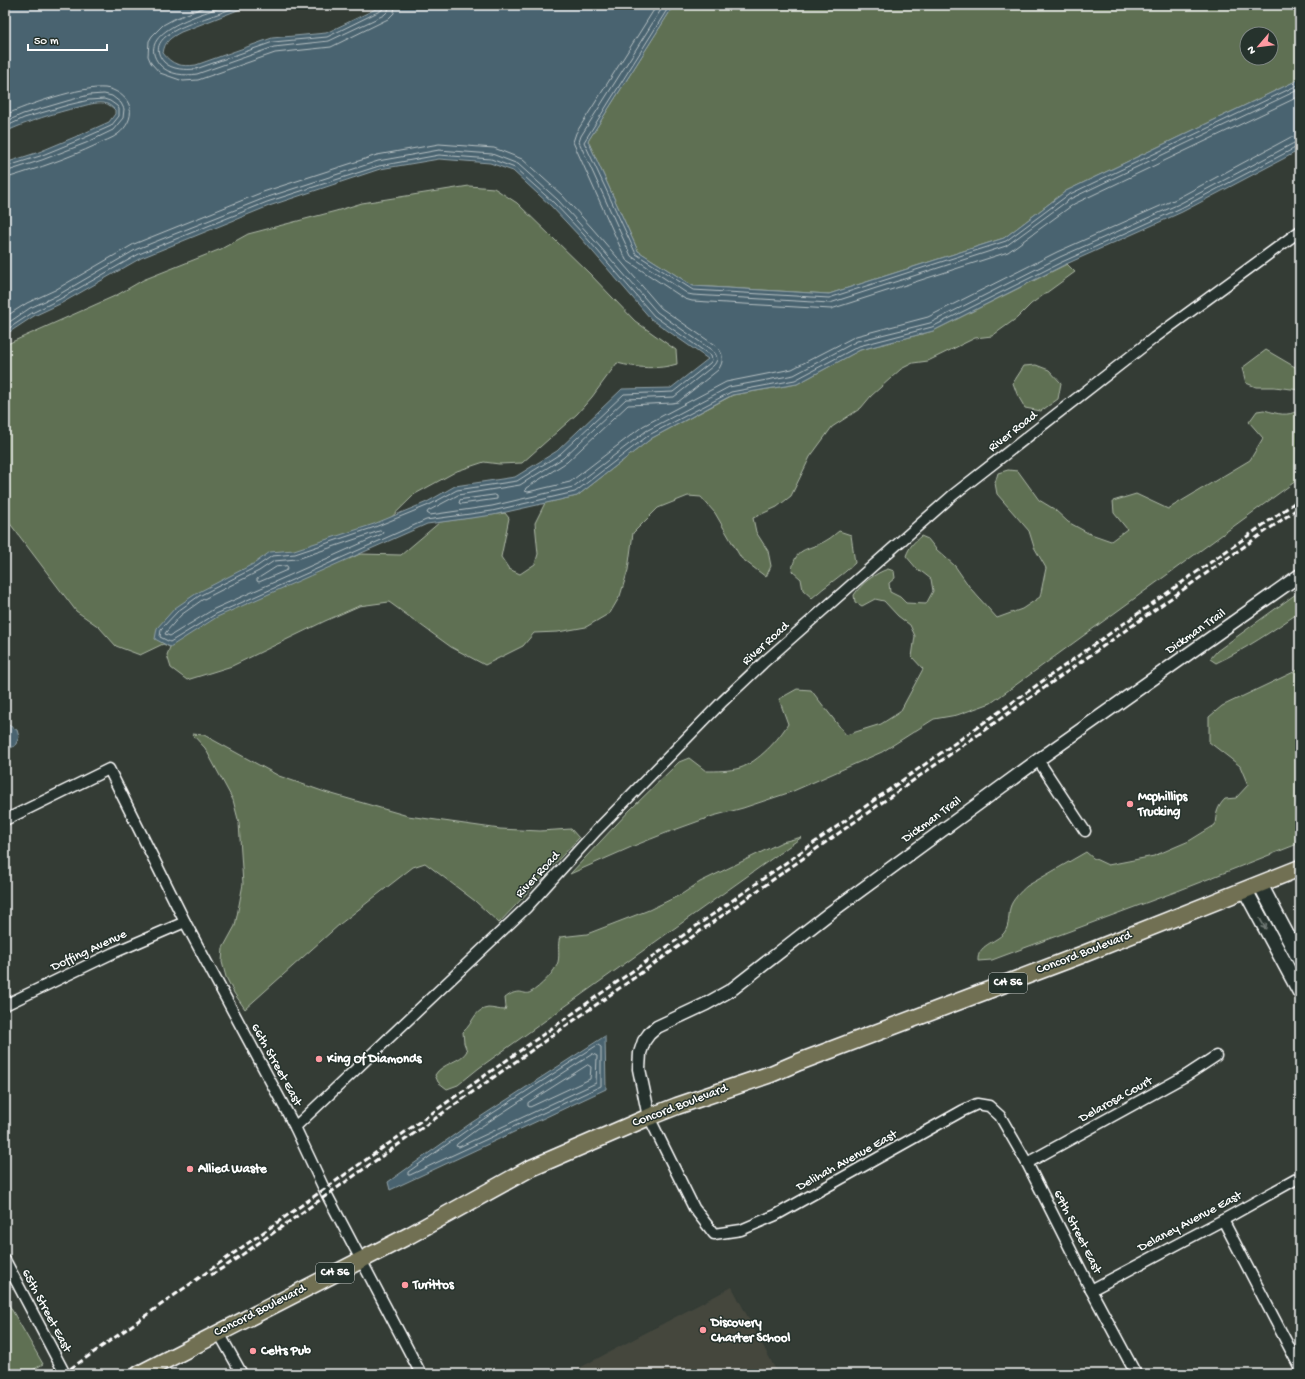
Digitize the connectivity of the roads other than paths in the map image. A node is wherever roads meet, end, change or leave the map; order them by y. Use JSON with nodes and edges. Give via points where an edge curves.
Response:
{"nodes":[{"id":1,"x":1300,"y":231,"type":"edge"},
{"id":2,"x":1300,"y":575,"type":"edge"},
{"id":3,"x":1038,"y":760,"type":"junction"},
{"id":4,"x":5,"y":820,"type":"edge"},
{"id":5,"x":1085,"y":831,"type":"dead end"},
{"id":6,"x":1300,"y":868,"type":"edge"},
{"id":7,"x":1260,"y":884,"type":"junction"},
{"id":8,"x":1245,"y":890,"type":"junction"},
{"id":9,"x":186,"y":922,"type":"junction"},
{"id":10,"x":1300,"y":960,"type":"edge"},
{"id":11,"x":1300,"y":992,"type":"edge"},
{"id":12,"x":5,"y":1005,"type":"edge"},
{"id":13,"x":1216,"y":1056,"type":"dead end"},
{"id":14,"x":989,"y":1106,"type":"joint"},
{"id":15,"x":649,"y":1117,"type":"junction"},
{"id":16,"x":295,"y":1127,"type":"junction"},
{"id":17,"x":1027,"y":1163,"type":"junction"},
{"id":18,"x":1300,"y":1177,"type":"edge"},
{"id":19,"x":1223,"y":1220,"type":"junction"},
{"id":20,"x":5,"y":1260,"type":"edge"},
{"id":21,"x":362,"y":1260,"type":"junction"},
{"id":22,"x":1091,"y":1290,"type":"junction"},
{"id":23,"x":219,"y":1333,"type":"junction"},
{"id":24,"x":1300,"y":1368,"type":"edge"},
{"id":25,"x":65,"y":1374,"type":"edge"},
{"id":26,"x":139,"y":1374,"type":"edge"},
{"id":27,"x":242,"y":1374,"type":"edge"},
{"id":28,"x":421,"y":1374,"type":"edge"},
{"id":29,"x":1136,"y":1374,"type":"edge"}],
"edges":[{"from":1,"to":16,"type":"street","name":"River Road","via":[[1154,338],[953,495],[764,663],[723,701],[527,907]]},
{"from":2,"to":3,"type":"street","name":"Dickman Trail"},
{"from":3,"to":5,"type":"street"},
{"from":3,"to":15,"type":"street","name":"Dickman Trail","via":[[831,912],[731,990],[657,1027],[649,1034],[640,1053],[639,1069]]},
{"from":4,"to":9,"type":"street","name":"66th Street East","via":[[109,769]]},
{"from":6,"to":7,"type":"main road","number":"CH 56"},
{"from":7,"to":8,"type":"main road","number":"CH 56"},
{"from":7,"to":10,"type":"main road"},
{"from":8,"to":11,"type":"main road","one_way":true},
{"from":8,"to":15,"type":"main road","name":"Concord Boulevard","number":"CH 56","via":[[771,1074]]},
{"from":9,"to":12,"type":"street","name":"Doffing Avenue","via":[[113,953]]},
{"from":9,"to":16,"type":"street","name":"66th Street East"},
{"from":13,"to":17,"type":"street","name":"Delarosa Court","via":[[1187,1075]]},
{"from":14,"to":15,"type":"street","name":"Delihah Avenue East","via":[[977,1104],[962,1111],[776,1215],[741,1230],[714,1234],[694,1208]]},
{"from":14,"to":17,"type":"street","name":"69th Street East","via":[[1000,1116]]},
{"from":15,"to":21,"type":"main road","name":"Concord Boulevard","number":"CH 56","via":[[529,1169]]},
{"from":16,"to":21,"type":"street","name":"66th Street East"},
{"from":17,"to":22,"type":"street","name":"69th Street East"},
{"from":18,"to":19,"type":"street","name":"Delaney Avenue East"},
{"from":19,"to":22,"type":"street","name":"Delaney Avenue East"},
{"from":19,"to":24,"type":"street"},
{"from":20,"to":25,"type":"street","name":"65th Street East"},
{"from":21,"to":23,"type":"main road","name":"Concord Boulevard","number":"CH 56"},
{"from":21,"to":28,"type":"street","name":"66th Street East"},
{"from":22,"to":29,"type":"street","name":"69th Street East"},
{"from":23,"to":26,"type":"main road","name":"Concord Boulevard","number":"CH 56"},
{"from":23,"to":27,"type":"street"}]}
